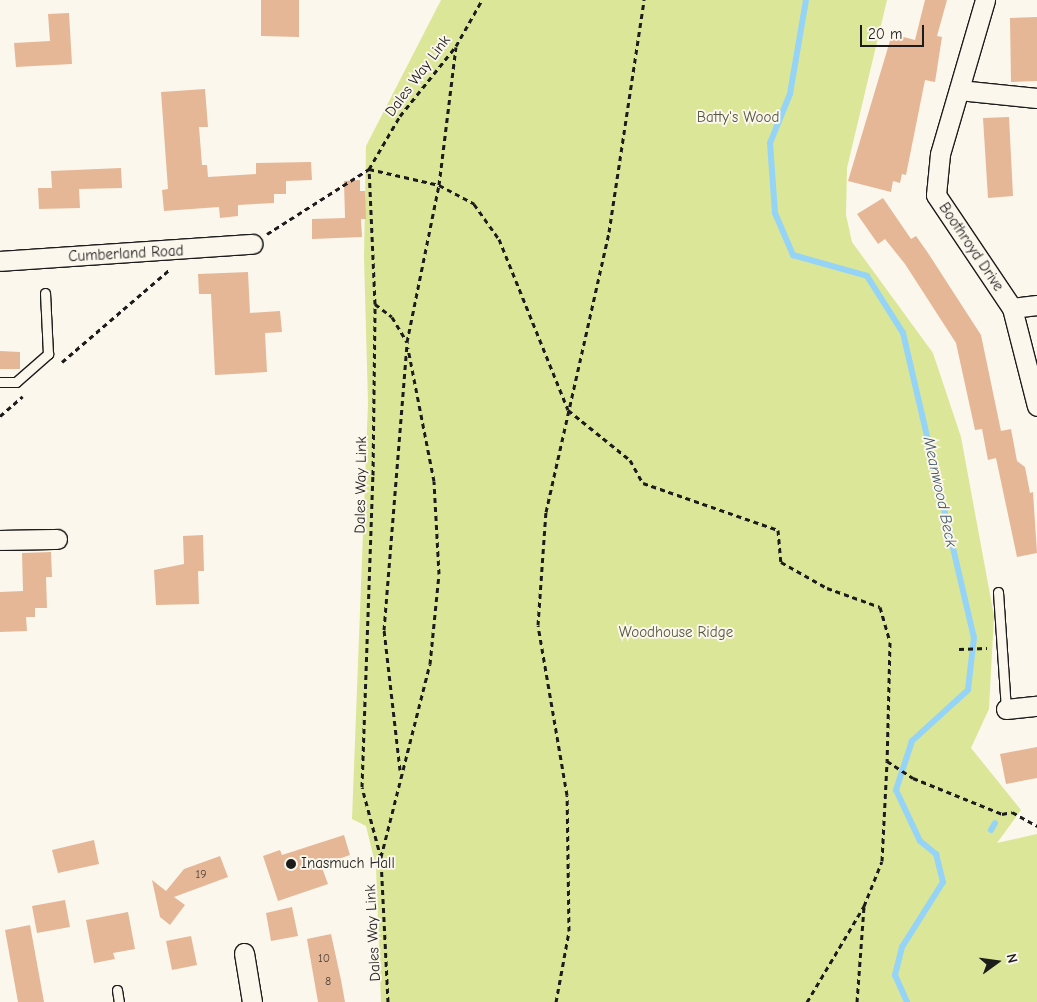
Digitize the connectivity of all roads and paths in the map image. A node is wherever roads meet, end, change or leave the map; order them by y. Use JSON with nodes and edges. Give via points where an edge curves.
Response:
{"nodes":[{"id":1,"x":482,"y":0,"type":"edge"},
{"id":2,"x":644,"y":0,"type":"edge"},
{"id":3,"x":986,"y":0,"type":"edge"},
{"id":4,"x":456,"y":46,"type":"junction"},
{"id":5,"x":959,"y":90,"type":"junction"},
{"id":6,"x":1037,"y":98,"type":"edge"},
{"id":7,"x":369,"y":170,"type":"junction"},
{"id":8,"x":439,"y":185,"type":"junction"},
{"id":9,"x":252,"y":244,"type":"joint"},
{"id":10,"x":192,"y":250,"type":"junction"},
{"id":11,"x":0,"y":261,"type":"edge"},
{"id":12,"x":46,"y":293,"type":"dead end"},
{"id":13,"x":375,"y":304,"type":"junction"},
{"id":14,"x":1037,"y":305,"type":"edge"},
{"id":15,"x":1012,"y":308,"type":"junction"},
{"id":16,"x":407,"y":342,"type":"junction"},
{"id":17,"x":59,"y":365,"type":"dead end"},
{"id":18,"x":0,"y":382,"type":"edge"},
{"id":19,"x":30,"y":390,"type":"dead end"},
{"id":20,"x":1037,"y":406,"type":"edge"},
{"id":21,"x":568,"y":410,"type":"junction"},
{"id":22,"x":0,"y":416,"type":"edge"},
{"id":23,"x":57,"y":539,"type":"dead end"},
{"id":24,"x":0,"y":540,"type":"edge"},
{"id":25,"x":998,"y":592,"type":"dead end"},
{"id":26,"x":987,"y":648,"type":"dead end"},
{"id":27,"x":959,"y":649,"type":"dead end"},
{"id":28,"x":1037,"y":706,"type":"edge"},
{"id":29,"x":1006,"y":708,"type":"joint"},
{"id":30,"x":886,"y":760,"type":"junction"},
{"id":31,"x":400,"y":770,"type":"junction"},
{"id":32,"x":1037,"y":826,"type":"edge"},
{"id":33,"x":381,"y":858,"type":"junction"},
{"id":34,"x":864,"y":906,"type":"junction"},
{"id":35,"x":244,"y":953,"type":"dead end"},
{"id":36,"x":117,"y":990,"type":"dead end"},
{"id":37,"x":119,"y":1002,"type":"edge"},
{"id":38,"x":252,"y":1002,"type":"edge"},
{"id":39,"x":388,"y":1002,"type":"edge"},
{"id":40,"x":556,"y":1002,"type":"edge"},
{"id":41,"x":807,"y":1002,"type":"edge"},
{"id":42,"x":857,"y":1002,"type":"edge"}],
"edges":[{"from":1,"to":4,"type":"path","name":"Dales Way Link"},
{"from":2,"to":21,"type":"path","via":[[609,232]]},
{"from":3,"to":5,"type":"street","name":"Boothroyd Drive"},
{"from":4,"to":7,"type":"path","name":"Dales Way Link","via":[[400,116]]},
{"from":4,"to":8,"type":"path"},
{"from":5,"to":6,"type":"street"},
{"from":5,"to":15,"type":"street","name":"Boothroyd Drive","via":[[940,154],[936,195]]},
{"from":7,"to":8,"type":"path"},
{"from":7,"to":9,"type":"path"},
{"from":7,"to":13,"type":"path","name":"Dales Way Link"},
{"from":8,"to":16,"type":"path"},
{"from":8,"to":21,"type":"path","via":[[474,204],[498,239]]},
{"from":9,"to":10,"type":"street","name":"Cumberland Road"},
{"from":10,"to":11,"type":"street","name":"Cumberland Road"},
{"from":10,"to":17,"type":"path"},
{"from":12,"to":18,"type":"lane","via":[[48,354],[16,382]]},
{"from":13,"to":16,"type":"path","via":[[392,317]]},
{"from":13,"to":33,"type":"path","name":"Dales Way Link","via":[[362,787]]},
{"from":14,"to":15,"type":"street"},
{"from":15,"to":20,"type":"street","name":"Boothroyd Drive"},
{"from":16,"to":31,"type":"path","via":[[384,630]]},
{"from":16,"to":31,"type":"path","via":[[434,481],[439,574],[430,664]]},
{"from":19,"to":22,"type":"path"},
{"from":21,"to":30,"type":"path","via":[[630,460],[643,483],[778,530],[781,562],[827,588],[880,607],[890,642]]},
{"from":21,"to":40,"type":"path","via":[[546,512],[538,625],[567,795],[569,931]]},
{"from":23,"to":24,"type":"street"},
{"from":25,"to":29,"type":"lane"},
{"from":26,"to":27,"type":"path"},
{"from":28,"to":29,"type":"street"},
{"from":30,"to":32,"type":"path","via":[[911,777],[1002,814],[1012,812]]},
{"from":30,"to":34,"type":"path","via":[[882,861]]},
{"from":31,"to":33,"type":"path"},
{"from":33,"to":39,"type":"path","name":"Dales Way Link"},
{"from":34,"to":41,"type":"path"},
{"from":34,"to":42,"type":"path"},
{"from":35,"to":38,"type":"street"},
{"from":36,"to":37,"type":"lane"}]}
